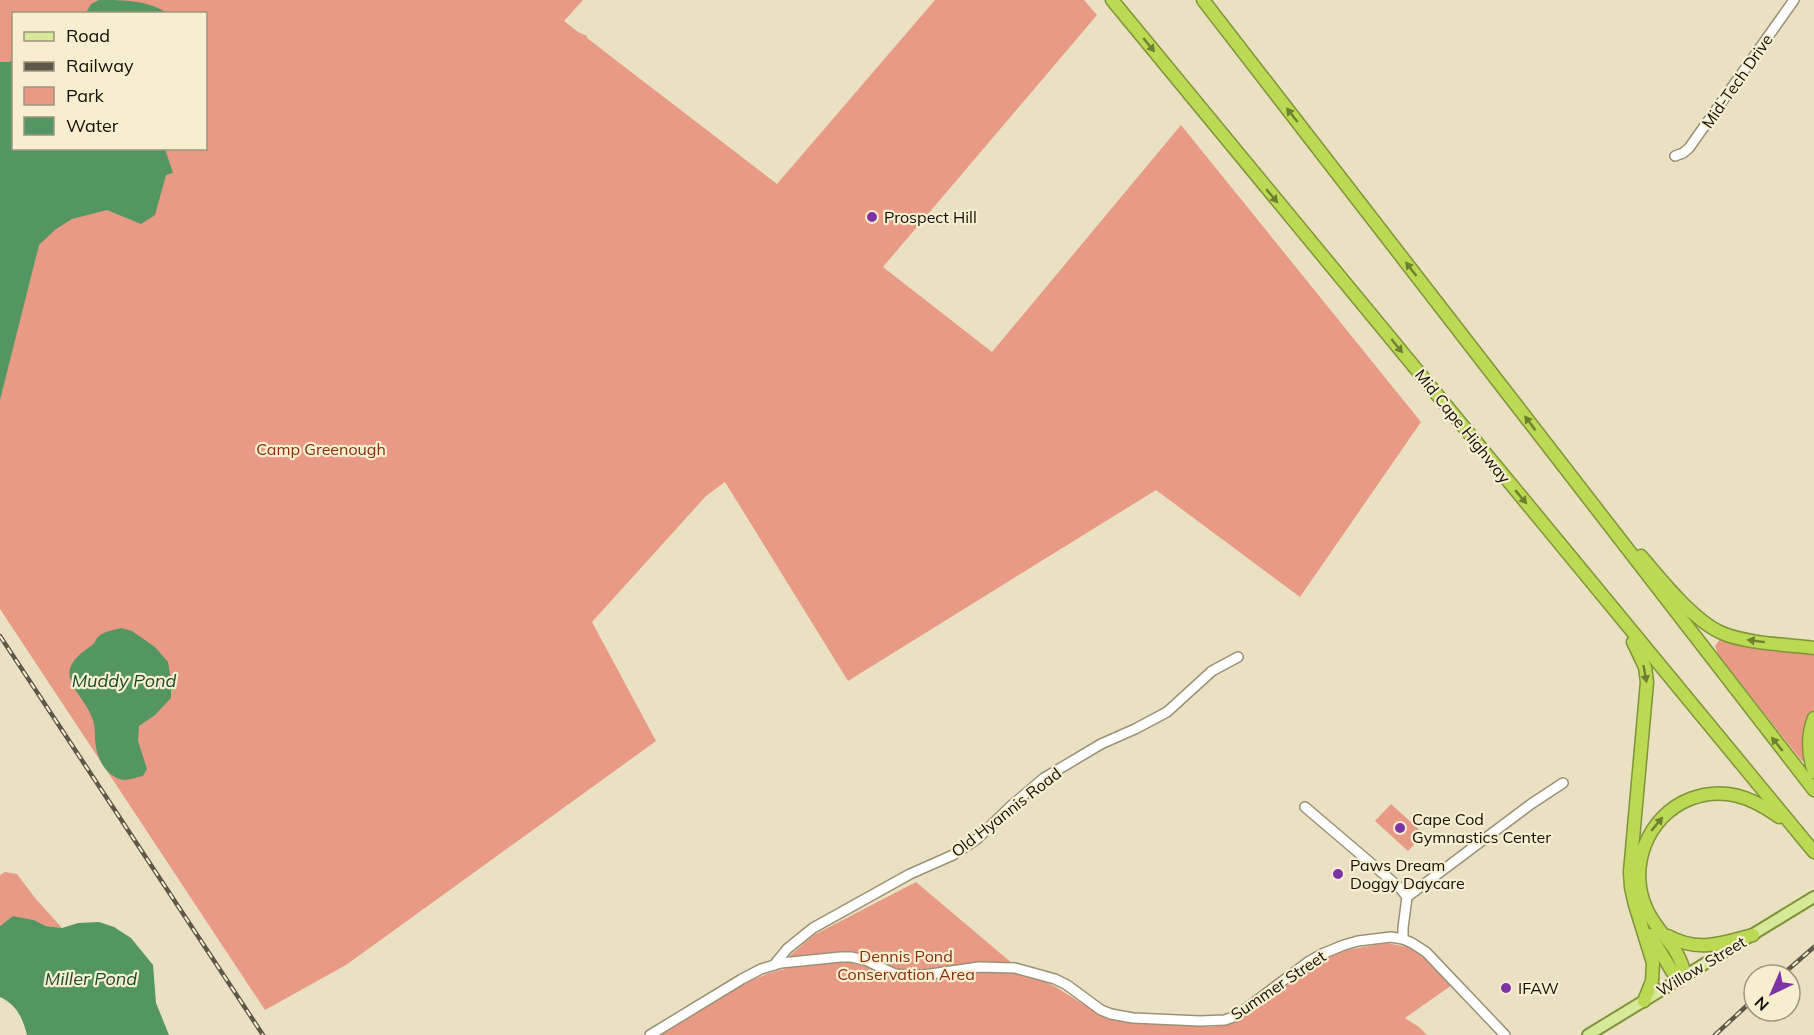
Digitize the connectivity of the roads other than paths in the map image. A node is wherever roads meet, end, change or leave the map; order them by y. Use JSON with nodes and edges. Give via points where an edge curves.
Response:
{"nodes":[{"id":1,"x":1112,"y":0,"type":"edge"},
{"id":2,"x":1203,"y":0,"type":"edge"},
{"id":3,"x":1794,"y":0,"type":"edge"},
{"id":4,"x":1675,"y":156,"type":"dead end"},
{"id":5,"x":1579,"y":488,"type":"junction"},
{"id":6,"x":1622,"y":621,"type":"junction"},
{"id":7,"x":1814,"y":648,"type":"edge"},
{"id":8,"x":1238,"y":657,"type":"dead end"},
{"id":9,"x":1814,"y":718,"type":"edge"},
{"id":10,"x":1814,"y":772,"type":"edge"},
{"id":11,"x":1563,"y":783,"type":"dead end"},
{"id":12,"x":1814,"y":790,"type":"edge"},
{"id":13,"x":1305,"y":807,"type":"dead end"},
{"id":14,"x":1795,"y":829,"type":"junction"},
{"id":15,"x":1814,"y":852,"type":"edge"},
{"id":16,"x":1407,"y":897,"type":"junction"},
{"id":17,"x":1814,"y":897,"type":"edge"},
{"id":18,"x":1638,"y":913,"type":"junction"},
{"id":19,"x":1664,"y":934,"type":"junction"},
{"id":20,"x":1753,"y":935,"type":"junction"},
{"id":21,"x":1403,"y":939,"type":"junction"},
{"id":22,"x":774,"y":965,"type":"junction"},
{"id":23,"x":1681,"y":978,"type":"junction"},
{"id":24,"x":1644,"y":1001,"type":"junction"},
{"id":25,"x":650,"y":1035,"type":"edge"},
{"id":26,"x":1505,"y":1035,"type":"edge"},
{"id":27,"x":1588,"y":1035,"type":"edge"}],
"edges":[{"from":1,"to":6,"type":"highway","name":"Mid Cape Highway","one_way":true},
{"from":5,"to":2,"type":"highway","one_way":true},
{"from":3,"to":4,"type":"street","name":"Mid-Tech Drive","via":[[1689,148]]},
{"from":7,"to":5,"type":"highway","one_way":true,"via":[[1737,638],[1713,628],[1698,617]]},
{"from":12,"to":5,"type":"highway","one_way":true},
{"from":6,"to":14,"type":"highway","name":"Mid Cape Highway"},
{"from":6,"to":18,"type":"highway","one_way":true,"via":[[1642,660],[1647,682],[1630,872]]},
{"from":8,"to":22,"type":"street","name":"Old Hyannis Road","via":[[1212,671],[1157,718],[1101,744],[1044,778],[977,839],[953,855],[910,874],[813,928]]},
{"from":9,"to":10,"type":"highway","via":[[1809,740]]},
{"from":11,"to":16,"type":"street"},
{"from":13,"to":16,"type":"street"},
{"from":14,"to":15,"type":"highway","name":"Mid Cape Highway"},
{"from":19,"to":14,"type":"highway","one_way":true,"via":[[1644,903],[1639,868],[1649,835],[1670,811],[1701,795],[1726,793],[1757,802]]},
{"from":16,"to":21,"type":"street"},
{"from":17,"to":20,"type":"main road","name":"Willow Street"},
{"from":18,"to":23,"type":"highway"},
{"from":18,"to":24,"type":"highway","via":[[1653,963],[1652,981]]},
{"from":19,"to":20,"type":"highway","via":[[1698,946]]},
{"from":19,"to":23,"type":"highway","via":[[1682,962]]},
{"from":20,"to":23,"type":"main road","name":"Willow Street"},
{"from":21,"to":22,"type":"street","name":"Summer Street","via":[[1358,941],[1327,951],[1250,1007],[1225,1020],[1143,1019],[1111,1014],[1055,979],[1015,968],[979,967],[902,975],[865,960],[841,957]]},
{"from":21,"to":26,"type":"street","via":[[1436,960]]},
{"from":22,"to":25,"type":"street","name":"Summer Street","via":[[742,979]]},
{"from":23,"to":24,"type":"main road","name":"Willow Street"},
{"from":24,"to":27,"type":"main road","name":"Willow Street"}]}
